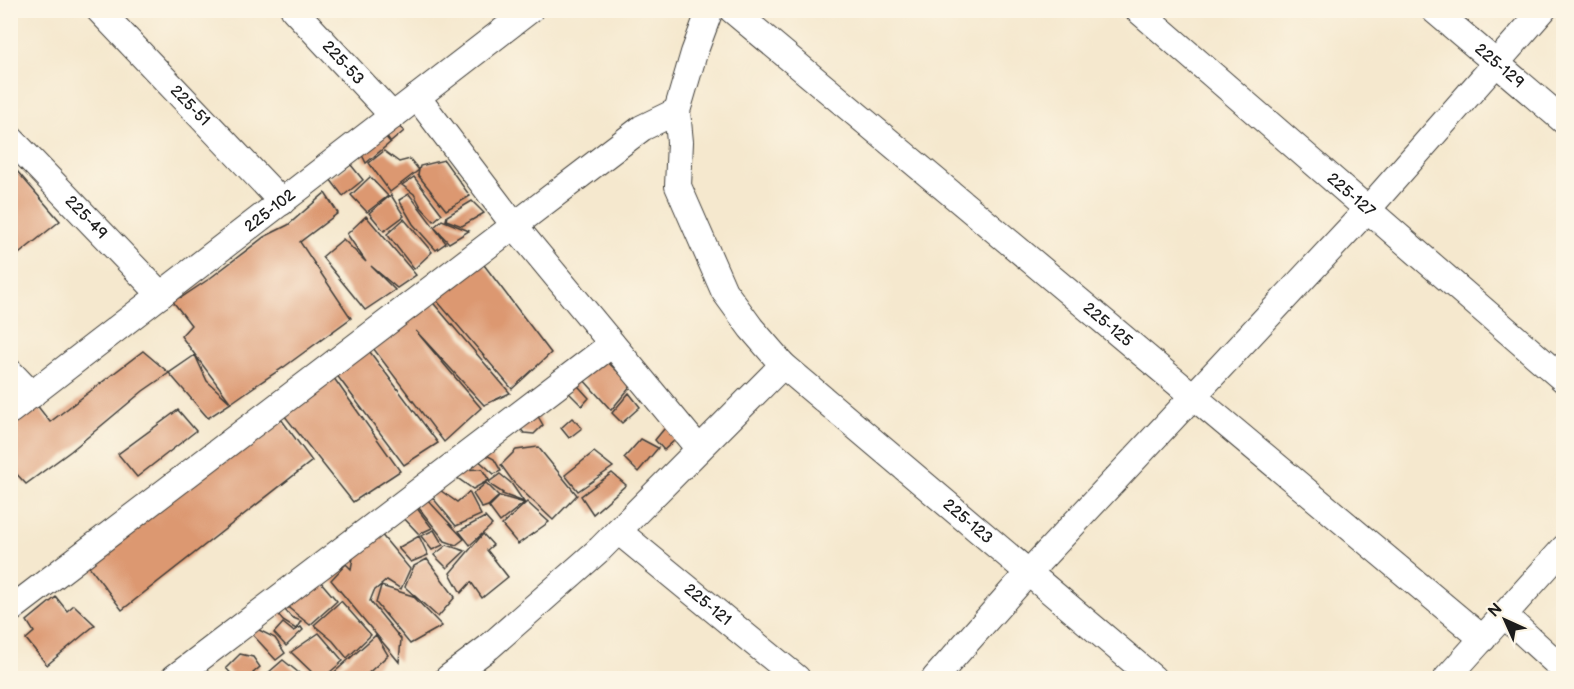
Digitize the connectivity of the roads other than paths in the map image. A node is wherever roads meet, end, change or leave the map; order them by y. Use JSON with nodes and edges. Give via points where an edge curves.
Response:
{"nodes":[{"id":1,"x":99,"y":10,"type":"edge"},
{"id":2,"x":294,"y":10,"type":"edge"},
{"id":3,"x":710,"y":10,"type":"edge"},
{"id":4,"x":732,"y":10,"type":"edge"},
{"id":5,"x":1138,"y":10,"type":"edge"},
{"id":6,"x":1434,"y":10,"type":"edge"},
{"id":7,"x":1543,"y":10,"type":"edge"},
{"id":8,"x":520,"y":13,"type":"edge"},
{"id":9,"x":1496,"y":63,"type":"junction"},
{"id":10,"x":417,"y":98,"type":"junction"},
{"id":11,"x":676,"y":111,"type":"junction"},
{"id":12,"x":393,"y":116,"type":"junction"},
{"id":13,"x":1563,"y":121,"type":"edge"},
{"id":14,"x":10,"y":138,"type":"edge"},
{"id":15,"x":282,"y":202,"type":"junction"},
{"id":16,"x":1368,"y":208,"type":"junction"},
{"id":17,"x":514,"y":225,"type":"junction"},
{"id":18,"x":161,"y":295,"type":"junction"},
{"id":19,"x":612,"y":344,"type":"junction"},
{"id":20,"x":783,"y":365,"type":"junction"},
{"id":21,"x":10,"y":372,"type":"edge"},
{"id":22,"x":1563,"y":380,"type":"edge"},
{"id":23,"x":32,"y":395,"type":"junction"},
{"id":24,"x":1194,"y":397,"type":"junction"},
{"id":25,"x":10,"y":411,"type":"edge"},
{"id":26,"x":699,"y":450,"type":"junction"},
{"id":27,"x":618,"y":531,"type":"junction"},
{"id":28,"x":1563,"y":548,"type":"edge"},
{"id":29,"x":1028,"y":573,"type":"junction"},
{"id":30,"x":10,"y":610,"type":"edge"},
{"id":31,"x":1504,"y":615,"type":"junction"},
{"id":32,"x":1483,"y":639,"type":"junction"},
{"id":33,"x":1563,"y":670,"type":"edge"},
{"id":34,"x":174,"y":678,"type":"edge"},
{"id":35,"x":448,"y":678,"type":"edge"},
{"id":36,"x":796,"y":678,"type":"edge"},
{"id":37,"x":934,"y":678,"type":"edge"},
{"id":38,"x":1153,"y":678,"type":"edge"},
{"id":39,"x":1447,"y":678,"type":"edge"}],
"edges":[{"from":1,"to":15,"type":"street","name":"225-51"},
{"from":2,"to":12,"type":"street","name":"225-53"},
{"from":3,"to":11,"type":"street"},
{"from":4,"to":24,"type":"street","name":"225-125"},
{"from":5,"to":16,"type":"street","name":"225-127"},
{"from":6,"to":9,"type":"street","name":"225-129"},
{"from":7,"to":9,"type":"street"},
{"from":8,"to":10,"type":"street","name":"225-102"},
{"from":9,"to":13,"type":"street","name":"225-129"},
{"from":9,"to":16,"type":"street"},
{"from":10,"to":12,"type":"street","name":"225-102"},
{"from":10,"to":17,"type":"street"},
{"from":11,"to":17,"type":"street","via":[[642,128]]},
{"from":11,"to":20,"type":"street","name":"225-123","via":[[680,142],[678,186],[724,291]]},
{"from":12,"to":15,"type":"street","name":"225-102"},
{"from":14,"to":18,"type":"street","name":"225-49"},
{"from":15,"to":18,"type":"street","name":"225-102"},
{"from":16,"to":22,"type":"street","name":"225-127"},
{"from":16,"to":24,"type":"street"},
{"from":17,"to":19,"type":"street"},
{"from":17,"to":30,"type":"street"},
{"from":18,"to":23,"type":"street","name":"225-102"},
{"from":19,"to":26,"type":"street"},
{"from":19,"to":34,"type":"street"},
{"from":20,"to":26,"type":"street"},
{"from":20,"to":29,"type":"street","name":"225-123"},
{"from":21,"to":23,"type":"street"},
{"from":23,"to":25,"type":"street","name":"225-102"},
{"from":24,"to":29,"type":"street"},
{"from":24,"to":32,"type":"street","name":"225-125"},
{"from":26,"to":27,"type":"street"},
{"from":27,"to":35,"type":"street"},
{"from":27,"to":36,"type":"street","name":"225-121"},
{"from":28,"to":31,"type":"street"},
{"from":29,"to":37,"type":"street"},
{"from":29,"to":38,"type":"street","name":"225-123"},
{"from":31,"to":32,"type":"street"},
{"from":31,"to":33,"type":"street"},
{"from":32,"to":39,"type":"street"}]}
